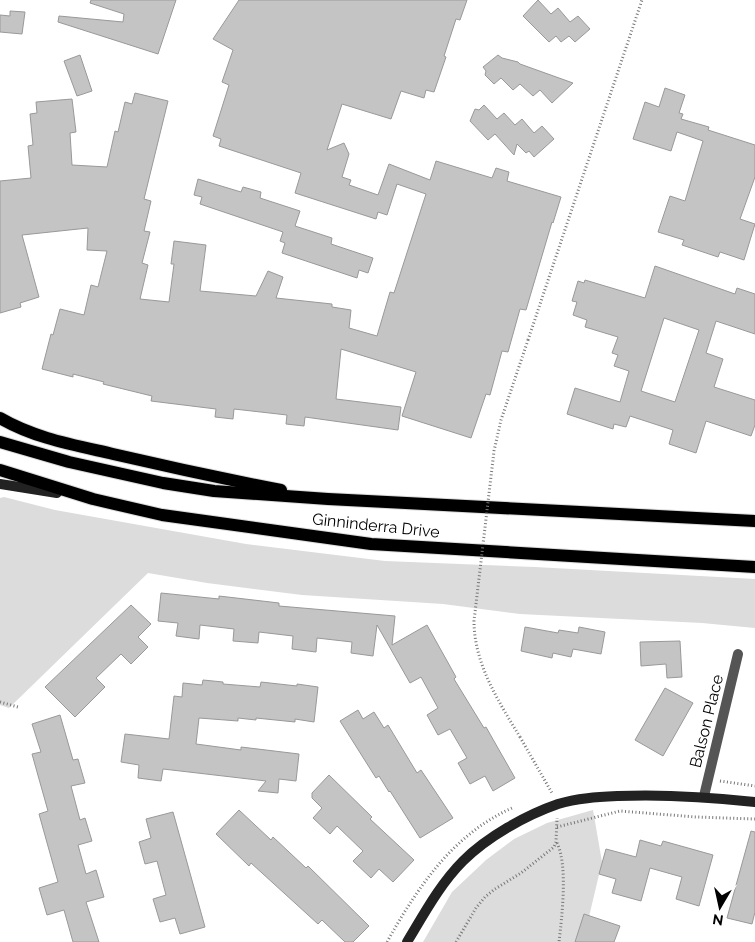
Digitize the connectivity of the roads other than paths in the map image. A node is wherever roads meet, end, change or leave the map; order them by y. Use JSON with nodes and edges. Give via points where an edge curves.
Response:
{"nodes":[{"id":1,"x":0,"y":418,"type":"edge"},
{"id":2,"x":0,"y":442,"type":"edge"},
{"id":3,"x":0,"y":470,"type":"edge"},
{"id":4,"x":0,"y":484,"type":"edge"},
{"id":5,"x":93,"y":499,"type":"junction"},
{"id":6,"x":328,"y":499,"type":"junction"},
{"id":7,"x":755,"y":521,"type":"edge"},
{"id":8,"x":755,"y":567,"type":"edge"},
{"id":9,"x":738,"y":654,"type":"dead end"},
{"id":10,"x":704,"y":796,"type":"junction"},
{"id":11,"x":755,"y":802,"type":"edge"},
{"id":12,"x":407,"y":942,"type":"edge"}],
"edges":[{"from":1,"to":6,"type":"main road","via":[[19,428],[65,443]]},
{"from":2,"to":6,"type":"main road","name":"Ginninderra Drive","via":[[69,462],[163,483],[214,491]]},
{"from":3,"to":5,"type":"main road","name":"Ginninderra Drive"},
{"from":4,"to":5,"type":"street"},
{"from":5,"to":8,"type":"main road","name":"Ginninderra Drive","via":[[162,514],[371,544]]},
{"from":6,"to":7,"type":"main road","name":"Ginninderra Drive"},
{"from":9,"to":10,"type":"street","name":"Balson Place"},
{"from":10,"to":11,"type":"street"},
{"from":10,"to":12,"type":"street","via":[[600,797],[558,804],[521,820],[464,860],[444,883]]}]}
